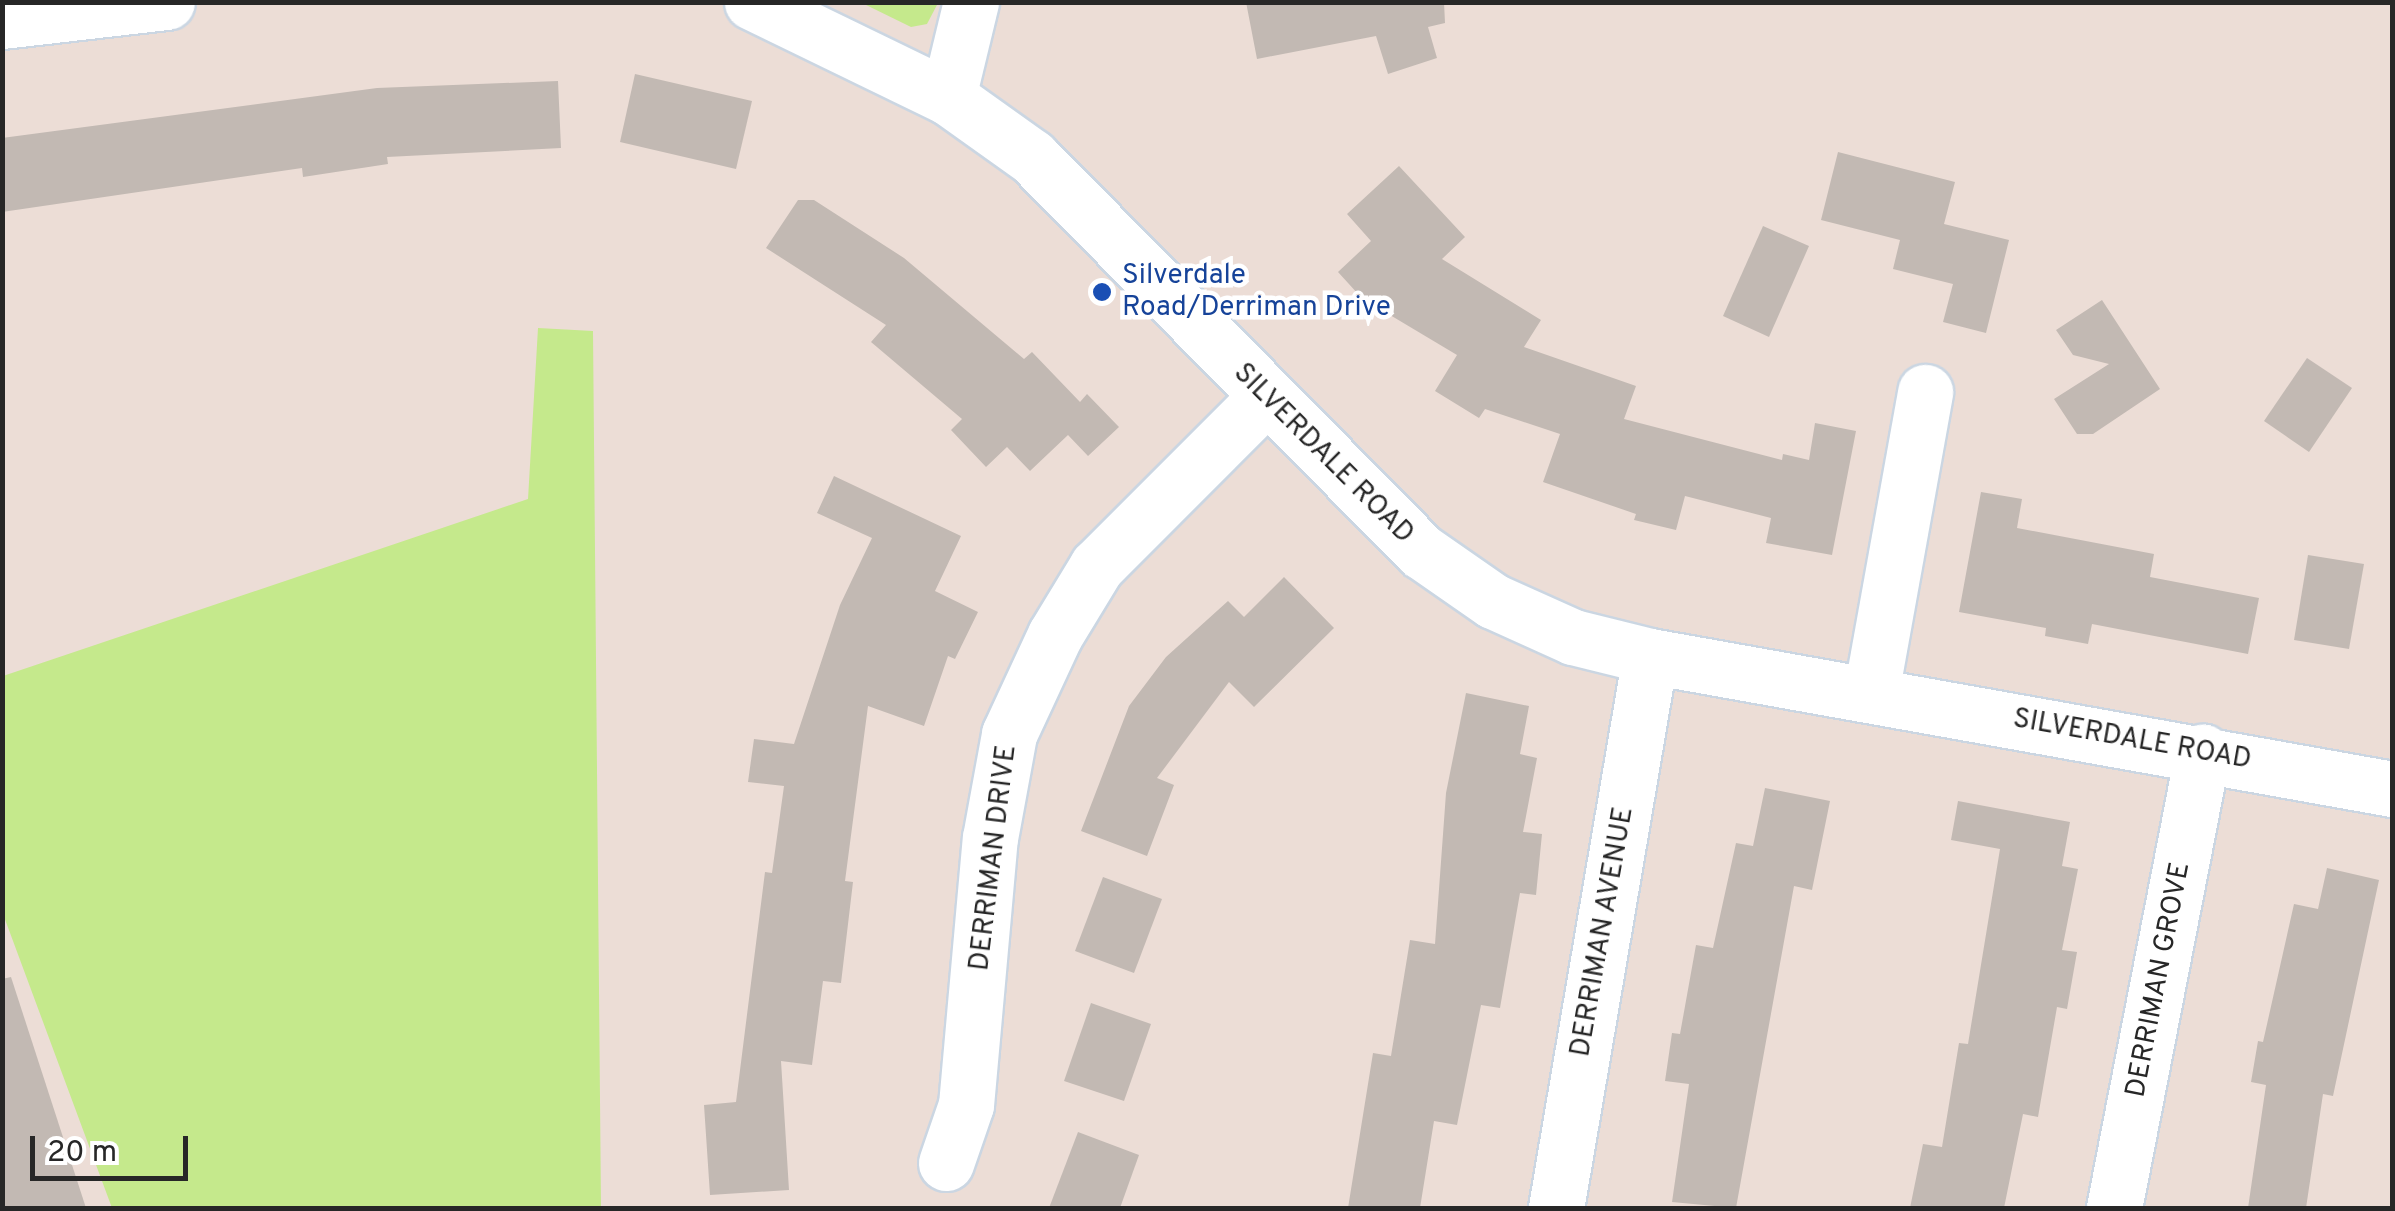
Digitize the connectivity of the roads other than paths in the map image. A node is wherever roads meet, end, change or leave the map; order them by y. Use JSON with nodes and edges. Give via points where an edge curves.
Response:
{"nodes":[{"id":1,"x":167,"y":2,"type":"edge"},
{"id":2,"x":752,"y":2,"type":"edge"},
{"id":3,"x":971,"y":2,"type":"edge"},
{"id":4,"x":2,"y":21,"type":"edge"},
{"id":5,"x":948,"y":97,"type":"junction"},
{"id":6,"x":1925,"y":392,"type":"dead end"},
{"id":7,"x":1264,"y":399,"type":"junction"},
{"id":8,"x":1650,"y":656,"type":"junction"},
{"id":9,"x":1871,"y":693,"type":"junction"},
{"id":10,"x":2203,"y":752,"type":"junction"},
{"id":11,"x":2392,"y":789,"type":"edge"},
{"id":12,"x":946,"y":1163,"type":"dead end"},
{"id":13,"x":1556,"y":1208,"type":"edge"},
{"id":14,"x":2114,"y":1208,"type":"edge"}],
"edges":[{"from":1,"to":4,"type":"street"},
{"from":2,"to":5,"type":"street","name":"SILVERDALE ROAD"},
{"from":3,"to":5,"type":"street"},
{"from":5,"to":7,"type":"street","name":"SILVERDALE ROAD","via":[[1032,157]]},
{"from":6,"to":9,"type":"street"},
{"from":7,"to":8,"type":"street","name":"SILVERDALE ROAD","via":[[1421,550],[1493,601],[1572,637]]},
{"from":7,"to":12,"type":"street","name":"DERRIMAN DRIVE","via":[[1097,566],[1055,634],[1009,734],[990,838],[966,1105]]},
{"from":8,"to":9,"type":"street","name":"SILVERDALE ROAD"},
{"from":8,"to":13,"type":"street","name":"DERRIMAN AVENUE"},
{"from":9,"to":10,"type":"street","name":"SILVERDALE ROAD"},
{"from":10,"to":11,"type":"street","name":"SILVERDALE ROAD"},
{"from":10,"to":14,"type":"street","name":"DERRIMAN GROVE"}]}
